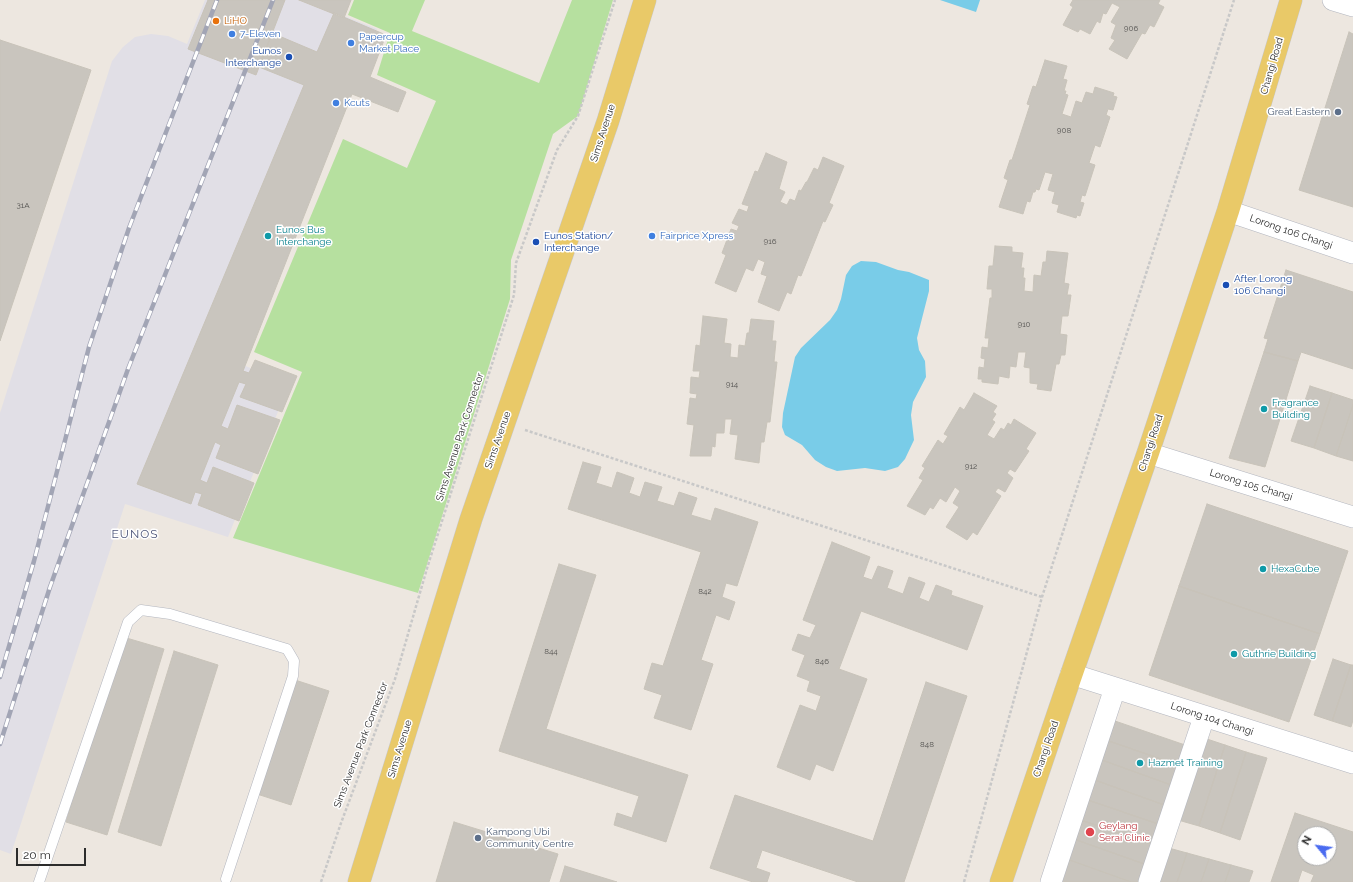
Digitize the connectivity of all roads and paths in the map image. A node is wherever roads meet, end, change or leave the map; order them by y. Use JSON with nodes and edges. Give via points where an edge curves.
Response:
{"nodes":[{"id":1,"x":615,"y":0,"type":"edge"},
{"id":2,"x":645,"y":0,"type":"edge"},
{"id":3,"x":1234,"y":0,"type":"edge"},
{"id":4,"x":1291,"y":0,"type":"edge"},
{"id":5,"x":1332,"y":0,"type":"edge"},
{"id":6,"x":1353,"y":6,"type":"edge"},
{"id":7,"x":1228,"y":211,"type":"junction"},
{"id":8,"x":1353,"y":253,"type":"edge"},
{"id":9,"x":504,"y":423,"type":"junction"},
{"id":10,"x":1148,"y":453,"type":"junction"},
{"id":11,"x":1353,"y":517,"type":"edge"},
{"id":12,"x":1042,"y":597,"type":"junction"},
{"id":13,"x":1071,"y":674,"type":"junction"},
{"id":14,"x":1115,"y":688,"type":"junction"},
{"id":15,"x":1204,"y":717,"type":"junction"},
{"id":16,"x":1353,"y":763,"type":"edge"},
{"id":17,"x":226,"y":879,"type":"dead end"},
{"id":18,"x":39,"y":882,"type":"edge"},
{"id":19,"x":321,"y":882,"type":"edge"},
{"id":20,"x":359,"y":882,"type":"edge"},
{"id":21,"x":964,"y":882,"type":"edge"},
{"id":22,"x":1001,"y":882,"type":"edge"},
{"id":23,"x":1051,"y":882,"type":"edge"},
{"id":24,"x":1149,"y":882,"type":"edge"}],
"edges":[{"from":1,"to":19,"type":"path","name":"Sims Avenue Park Connector","via":[[578,116],[557,150],[516,264],[514,295],[428,564],[395,679]]},
{"from":2,"to":9,"type":"main road","name":"Sims Avenue","via":[[608,121]]},
{"from":3,"to":12,"type":"path"},
{"from":4,"to":7,"type":"main road","name":"Changi Road"},
{"from":5,"to":6,"type":"street"},
{"from":7,"to":8,"type":"street","name":"Lorong 106 Changi"},
{"from":7,"to":10,"type":"main road","name":"Changi Road"},
{"from":9,"to":12,"type":"path"},
{"from":9,"to":20,"type":"main road","name":"Sims Avenue","via":[[471,519]]},
{"from":10,"to":11,"type":"street","name":"Lorong 105 Changi"},
{"from":10,"to":13,"type":"main road","name":"Changi Road"},
{"from":12,"to":21,"type":"path"},
{"from":13,"to":14,"type":"street","name":"Lorong 104 Changi"},
{"from":13,"to":22,"type":"main road","name":"Changi Road"},
{"from":14,"to":15,"type":"street","name":"Lorong 104 Changi"},
{"from":14,"to":23,"type":"street"},
{"from":15,"to":16,"type":"street","name":"Lorong 104 Changi"},
{"from":15,"to":24,"type":"street"},
{"from":17,"to":18,"type":"lane","via":[[293,676],[294,661],[287,649],[170,614],[141,610],[128,622]]}]}
